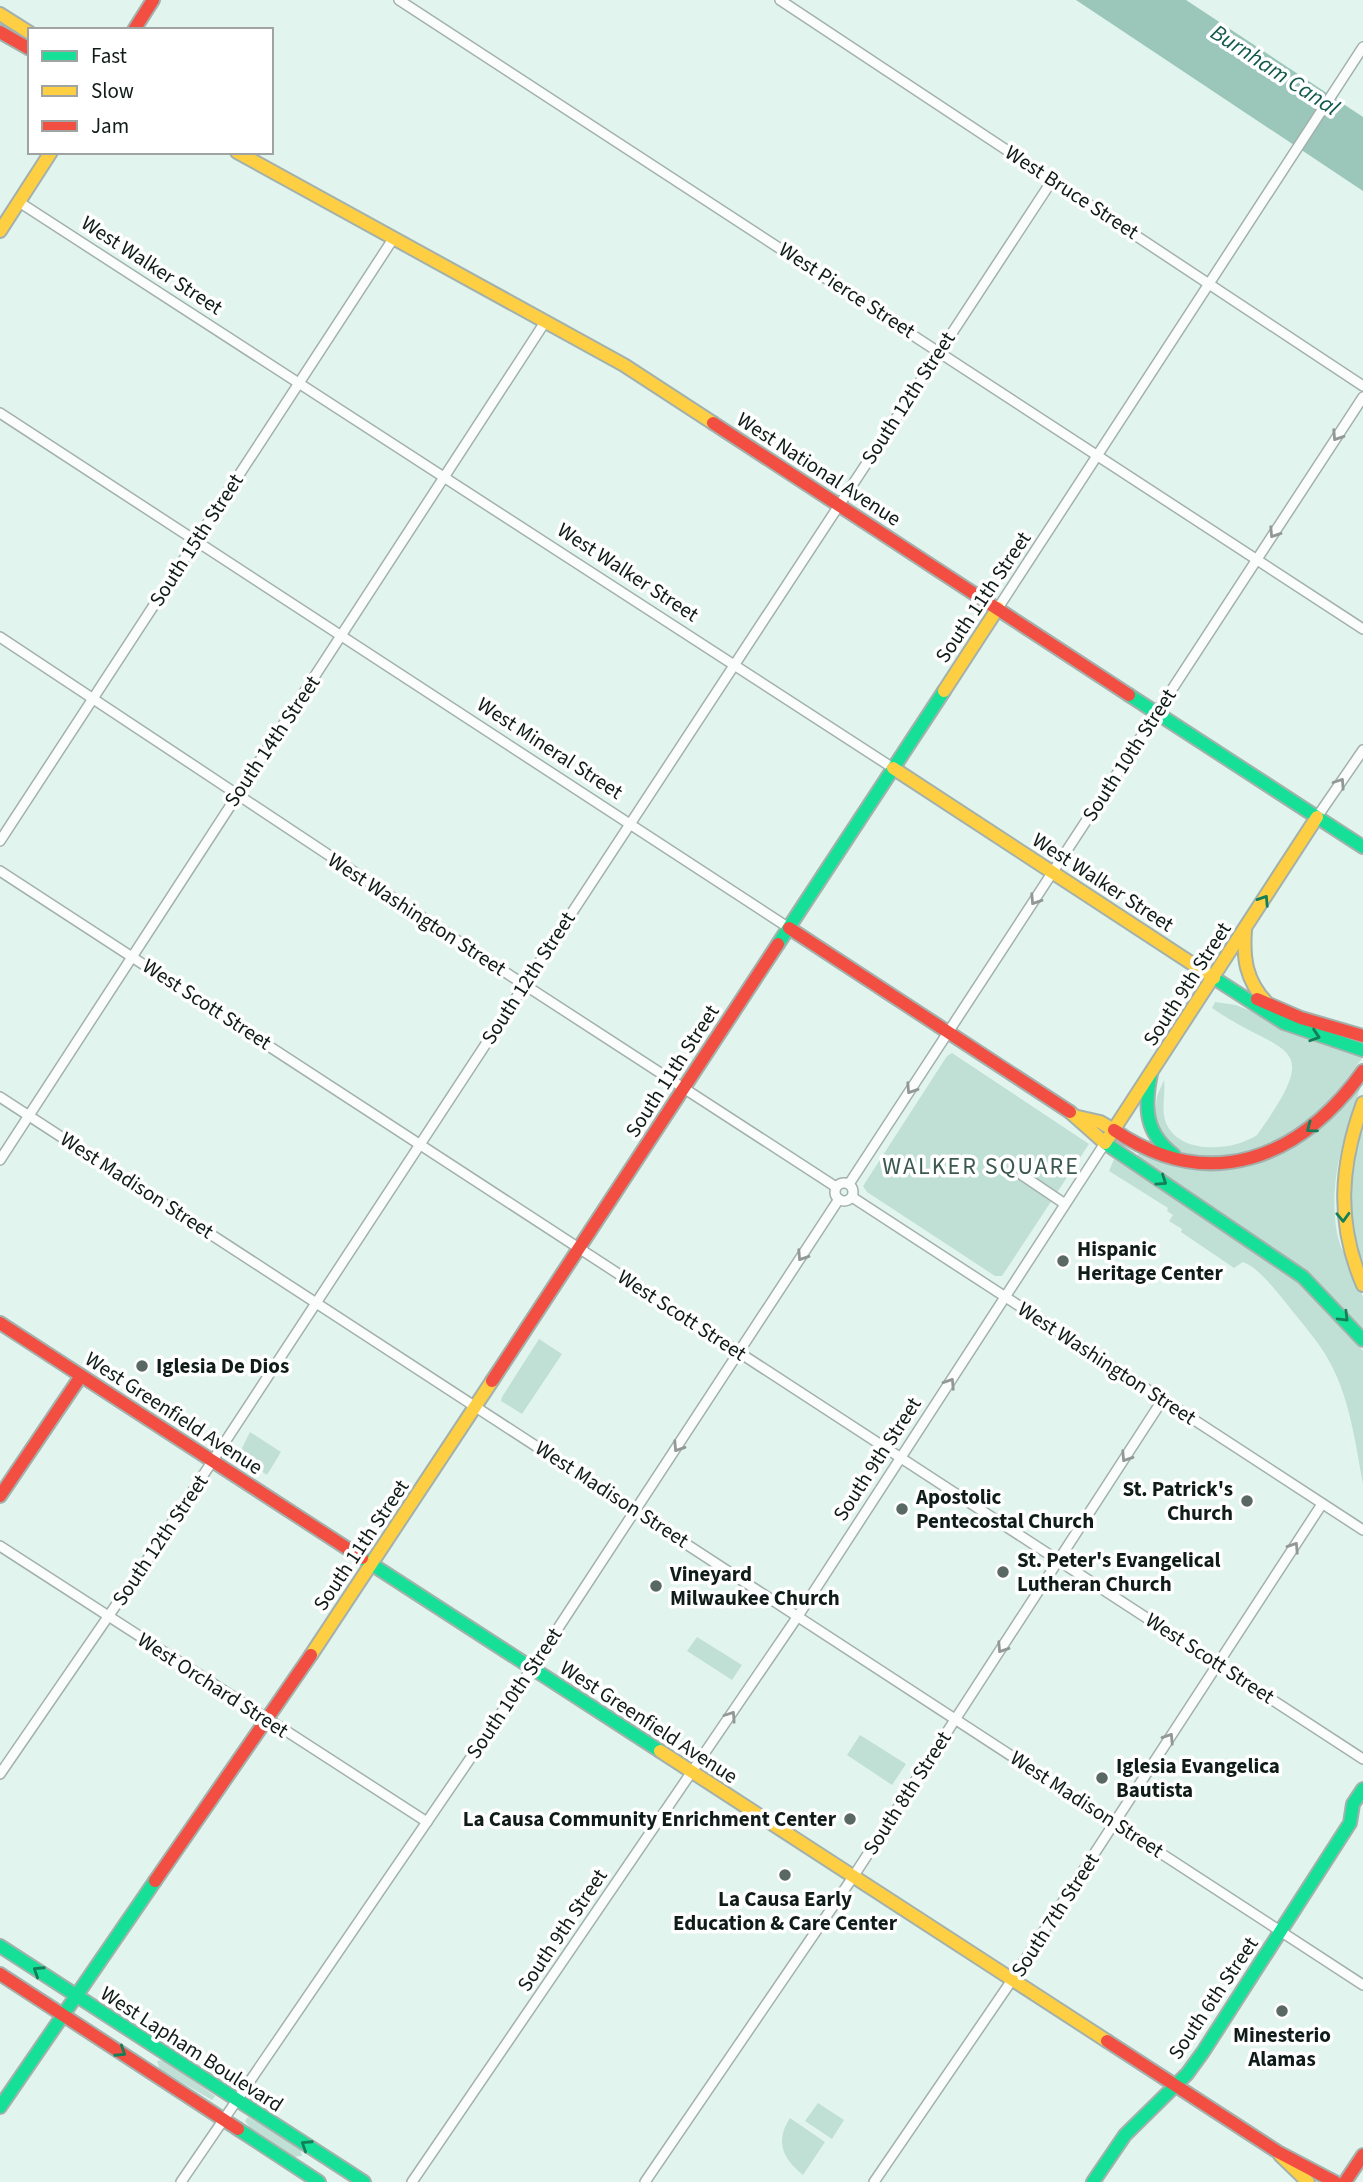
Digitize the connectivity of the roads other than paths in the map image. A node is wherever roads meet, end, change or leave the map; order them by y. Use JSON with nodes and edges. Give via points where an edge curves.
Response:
{"nodes":[{"id":1,"x":153,"y":0,"type":"edge"},
{"id":2,"x":399,"y":0,"type":"edge"},
{"id":3,"x":780,"y":0,"type":"edge"},
{"id":4,"x":0,"y":14,"type":"edge"},
{"id":5,"x":135,"y":28,"type":"edge"},
{"id":6,"x":0,"y":32,"type":"edge"},
{"id":7,"x":28,"y":32,"type":"edge"},
{"id":8,"x":28,"y":47,"type":"edge"},
{"id":9,"x":1363,"y":47,"type":"edge"},
{"id":10,"x":50,"y":154,"type":"edge"},
{"id":11,"x":241,"y":154,"type":"edge"},
{"id":12,"x":1053,"y":179,"type":"junction"},
{"id":13,"x":19,"y":202,"type":"junction"},
{"id":14,"x":0,"y":231,"type":"edge"},
{"id":15,"x":393,"y":239,"type":"junction"},
{"id":16,"x":1211,"y":284,"type":"junction"},
{"id":17,"x":545,"y":322,"type":"junction"},
{"id":18,"x":940,"y":351,"type":"junction"},
{"id":19,"x":299,"y":383,"type":"junction"},
{"id":20,"x":1363,"y":386,"type":"edge"},
{"id":21,"x":1363,"y":397,"type":"edge"},
{"id":22,"x":0,"y":413,"type":"edge"},
{"id":23,"x":1098,"y":456,"type":"junction"},
{"id":24,"x":444,"y":476,"type":"junction"},
{"id":25,"x":839,"y":504,"type":"junction"},
{"id":26,"x":195,"y":540,"type":"junction"},
{"id":27,"x":1257,"y":559,"type":"junction"},
{"id":28,"x":998,"y":608,"type":"junction"},
{"id":29,"x":1363,"y":629,"type":"edge"},
{"id":30,"x":0,"y":637,"type":"edge"},
{"id":31,"x":340,"y":637,"type":"junction"},
{"id":32,"x":734,"y":665,"type":"junction"},
{"id":33,"x":92,"y":699,"type":"junction"},
{"id":34,"x":1157,"y":713,"type":"junction"},
{"id":35,"x":1363,"y":750,"type":"edge"},
{"id":36,"x":893,"y":768,"type":"junction"},
{"id":37,"x":236,"y":795,"type":"junction"},
{"id":38,"x":1317,"y":817,"type":"junction"},
{"id":39,"x":630,"y":823,"type":"junction"},
{"id":40,"x":0,"y":841,"type":"edge"},
{"id":41,"x":1363,"y":847,"type":"edge"},
{"id":42,"x":0,"y":871,"type":"edge"},
{"id":43,"x":1053,"y":873,"type":"junction"},
{"id":44,"x":789,"y":928,"type":"junction"},
{"id":45,"x":1245,"y":930,"type":"junction"},
{"id":46,"x":132,"y":954,"type":"junction"},
{"id":47,"x":1214,"y":978,"type":"junction"},
{"id":48,"x":523,"y":985,"type":"junction"},
{"id":49,"x":1268,"y":1004,"type":"junction"},
{"id":50,"x":949,"y":1032,"type":"junction"},
{"id":51,"x":1363,"y":1035,"type":"edge"},
{"id":52,"x":1363,"y":1050,"type":"edge"},
{"id":53,"x":1151,"y":1074,"type":"junction"},
{"id":54,"x":1360,"y":1075,"type":"edge"},
{"id":55,"x":684,"y":1087,"type":"junction"},
{"id":56,"x":0,"y":1097,"type":"edge"},
{"id":57,"x":1363,"y":1102,"type":"edge"},
{"id":58,"x":29,"y":1115,"type":"junction"},
{"id":59,"x":1078,"y":1117,"type":"junction"},
{"id":60,"x":1114,"y":1130,"type":"junction"},
{"id":61,"x":1105,"y":1143,"type":"junction"},
{"id":62,"x":420,"y":1144,"type":"junction"},
{"id":63,"x":0,"y":1160,"type":"edge"},
{"id":64,"x":1185,"y":1161,"type":"junction"},
{"id":65,"x":1022,"y":1175,"type":"dead end"},
{"id":66,"x":849,"y":1184,"type":"junction"},
{"id":67,"x":836,"y":1187,"type":"junction"},
{"id":68,"x":852,"y":1197,"type":"junction"},
{"id":69,"x":839,"y":1199,"type":"junction"},
{"id":70,"x":1065,"y":1204,"type":"junction"},
{"id":71,"x":579,"y":1248,"type":"junction"},
{"id":72,"x":1363,"y":1285,"type":"edge"},
{"id":73,"x":1004,"y":1296,"type":"junction"},
{"id":74,"x":317,"y":1301,"type":"junction"},
{"id":75,"x":0,"y":1323,"type":"edge"},
{"id":76,"x":1363,"y":1340,"type":"edge"},
{"id":77,"x":739,"y":1352,"type":"junction"},
{"id":78,"x":81,"y":1376,"type":"junction"},
{"id":79,"x":1163,"y":1399,"type":"junction"},
{"id":80,"x":476,"y":1406,"type":"junction"},
{"id":81,"x":901,"y":1457,"type":"junction"},
{"id":82,"x":212,"y":1461,"type":"junction"},
{"id":83,"x":0,"y":1496,"type":"edge"},
{"id":84,"x":1322,"y":1504,"type":"junction"},
{"id":85,"x":636,"y":1510,"type":"junction"},
{"id":86,"x":1363,"y":1530,"type":"edge"},
{"id":87,"x":0,"y":1546,"type":"edge"},
{"id":88,"x":1060,"y":1561,"type":"junction"},
{"id":89,"x":372,"y":1564,"type":"junction"},
{"id":90,"x":798,"y":1616,"type":"junction"},
{"id":91,"x":108,"y":1617,"type":"junction"},
{"id":92,"x":1219,"y":1663,"type":"junction"},
{"id":93,"x":532,"y":1668,"type":"junction"},
{"id":94,"x":266,"y":1719,"type":"junction"},
{"id":95,"x":955,"y":1719,"type":"junction"},
{"id":96,"x":1363,"y":1759,"type":"edge"},
{"id":97,"x":693,"y":1773,"type":"junction"},
{"id":98,"x":0,"y":1774,"type":"edge"},
{"id":99,"x":1363,"y":1789,"type":"edge"},
{"id":100,"x":1363,"y":1816,"type":"edge"},
{"id":101,"x":427,"y":1822,"type":"junction"},
{"id":102,"x":1115,"y":1822,"type":"junction"},
{"id":103,"x":1350,"y":1823,"type":"junction"},
{"id":104,"x":853,"y":1877,"type":"junction"},
{"id":105,"x":1281,"y":1930,"type":"junction"},
{"id":106,"x":0,"y":1946,"type":"edge"},
{"id":107,"x":0,"y":1974,"type":"edge"},
{"id":108,"x":1012,"y":1980,"type":"junction"},
{"id":109,"x":1363,"y":1986,"type":"edge"},
{"id":110,"x":76,"y":1997,"type":"junction"},
{"id":111,"x":63,"y":2015,"type":"junction"},
{"id":112,"x":1175,"y":2085,"type":"junction"},
{"id":113,"x":236,"y":2101,"type":"junction"},
{"id":114,"x":0,"y":2107,"type":"edge"},
{"id":115,"x":223,"y":2120,"type":"junction"},
{"id":116,"x":1278,"y":2152,"type":"junction"},
{"id":117,"x":1363,"y":2155,"type":"edge"},
{"id":118,"x":181,"y":2182,"type":"edge"},
{"id":119,"x":319,"y":2182,"type":"edge"},
{"id":120,"x":364,"y":2182,"type":"edge"},
{"id":121,"x":412,"y":2182,"type":"edge"},
{"id":122,"x":645,"y":2182,"type":"edge"},
{"id":123,"x":874,"y":2182,"type":"edge"},
{"id":124,"x":1093,"y":2182,"type":"edge"},
{"id":125,"x":1308,"y":2182,"type":"edge"},
{"id":126,"x":1335,"y":2182,"type":"edge"},
{"id":127,"x":1345,"y":2182,"type":"edge"}],
"edges":[{"from":1,"to":5,"type":"main road"},
{"from":2,"to":18,"type":"street","name":"West Pierce Street"},
{"from":3,"to":12,"type":"street","name":"West Bruce Street"},
{"from":4,"to":7,"type":"main road"},
{"from":6,"to":8,"type":"main road"},
{"from":9,"to":16,"type":"street","name":"South 11th Street"},
{"from":10,"to":13,"type":"main road"},
{"from":11,"to":15,"type":"main road","name":"West National Avenue"},
{"from":12,"to":16,"type":"street","name":"West Bruce Street"},
{"from":12,"to":18,"type":"street","name":"South 12th Street"},
{"from":13,"to":14,"type":"main road"},
{"from":13,"to":19,"type":"street","name":"West Walker Street"},
{"from":15,"to":17,"type":"main road","name":"West National Avenue"},
{"from":15,"to":19,"type":"street","name":"South 15th Street"},
{"from":16,"to":20,"type":"street","name":"West Bruce Street"},
{"from":16,"to":23,"type":"street","name":"South 11th Street"},
{"from":17,"to":24,"type":"street","name":"South 14th Street"},
{"from":17,"to":25,"type":"main road","name":"West National Avenue","via":[[624,365]]},
{"from":18,"to":23,"type":"street","name":"West Pierce Street"},
{"from":18,"to":25,"type":"street","name":"South 12th Street"},
{"from":19,"to":24,"type":"street","name":"West Walker Street"},
{"from":19,"to":26,"type":"street","name":"South 15th Street"},
{"from":21,"to":27,"type":"street","name":"South 10th Street","one_way":true},
{"from":22,"to":26,"type":"street","name":"West Mineral Street"},
{"from":23,"to":27,"type":"street","name":"West Pierce Street"},
{"from":23,"to":28,"type":"street","name":"South 11th Street"},
{"from":24,"to":31,"type":"street","name":"South 14th Street"},
{"from":24,"to":32,"type":"street","name":"West Walker Street"},
{"from":25,"to":28,"type":"main road","name":"West National Avenue"},
{"from":25,"to":32,"type":"street","name":"South 12th Street"},
{"from":26,"to":31,"type":"street","name":"West Mineral Street"},
{"from":26,"to":33,"type":"street","name":"South 15th Street"},
{"from":27,"to":29,"type":"street","name":"West Pierce Street"},
{"from":27,"to":34,"type":"street","name":"South 10th Street"},
{"from":28,"to":34,"type":"main road","name":"West National Avenue"},
{"from":28,"to":36,"type":"main road","name":"South 11th Street"},
{"from":30,"to":33,"type":"street","name":"West Washington Street"},
{"from":31,"to":37,"type":"street","name":"South 14th Street"},
{"from":31,"to":39,"type":"street","name":"West Mineral Street"},
{"from":32,"to":36,"type":"street","name":"West Walker Street"},
{"from":32,"to":39,"type":"street","name":"South 12th Street"},
{"from":33,"to":37,"type":"street","name":"West Washington Street"},
{"from":33,"to":40,"type":"street","name":"South 15th Street"},
{"from":34,"to":38,"type":"main road","name":"West National Avenue"},
{"from":34,"to":43,"type":"street","name":"South 10th Street"},
{"from":38,"to":35,"type":"street","name":"South 9th Street","one_way":true},
{"from":36,"to":43,"type":"main road","name":"West Walker Street"},
{"from":36,"to":44,"type":"main road","name":"South 11th Street"},
{"from":37,"to":46,"type":"street","name":"South 14th Street"},
{"from":37,"to":48,"type":"street","name":"West Washington Street"},
{"from":38,"to":41,"type":"main road","name":"West National Avenue"},
{"from":45,"to":38,"type":"main road","name":"South 9th Street","one_way":true},
{"from":39,"to":44,"type":"street","name":"West Mineral Street"},
{"from":39,"to":48,"type":"street","name":"South 12th Street"},
{"from":42,"to":46,"type":"street","name":"West Scott Street"},
{"from":43,"to":47,"type":"main road","name":"West Walker Street"},
{"from":43,"to":50,"type":"street","name":"South 10th Street","one_way":true},
{"from":44,"to":50,"type":"main road","name":"West Mineral Street"},
{"from":44,"to":55,"type":"main road","name":"South 11th Street"},
{"from":45,"to":47,"type":"main road","name":"South 9th Street"},
{"from":45,"to":49,"type":"main road","via":[[1244,969],[1251,987]]},
{"from":46,"to":58,"type":"street","name":"South 14th Street"},
{"from":46,"to":62,"type":"street","name":"West Scott Street"},
{"from":47,"to":49,"type":"main road"},
{"from":47,"to":52,"type":"main road","one_way":true,"via":[[1262,1013]]},
{"from":47,"to":53,"type":"main road","name":"South 9th Street"},
{"from":48,"to":55,"type":"street","name":"West Washington Street"},
{"from":48,"to":62,"type":"street","name":"South 12th Street"},
{"from":49,"to":51,"type":"main road"},
{"from":50,"to":59,"type":"main road","name":"West Mineral Street"},
{"from":50,"to":66,"type":"street","name":"South 10th Street","one_way":true},
{"from":53,"to":60,"type":"main road","name":"South 9th Street"},
{"from":53,"to":64,"type":"main road","via":[[1146,1120],[1162,1147]]},
{"from":54,"to":64,"type":"main road","name":"West Mineral Street","one_way":true,"via":[[1326,1116],[1290,1143],[1254,1159],[1218,1164]]},
{"from":55,"to":67,"type":"street","name":"West Washington Street"},
{"from":55,"to":71,"type":"main road","name":"South 11th Street"},
{"from":56,"to":58,"type":"street","name":"West Madison Street"},
{"from":57,"to":72,"type":"main road","one_way":true,"via":[[1352,1130],[1342,1201],[1350,1259]]},
{"from":58,"to":63,"type":"street","name":"South 14th Street"},
{"from":58,"to":74,"type":"street","name":"West Madison Street"},
{"from":59,"to":60,"type":"main road","name":"West Mineral Street"},
{"from":59,"to":61,"type":"main road","name":"West Mineral Street"},
{"from":60,"to":61,"type":"main road","name":"South 9th Street"},
{"from":60,"to":64,"type":"main road","name":"West Mineral Street","via":[[1149,1151]]},
{"from":61,"to":70,"type":"street","name":"South 9th Street"},
{"from":61,"to":76,"type":"main road","name":"West Mineral Street","one_way":true,"via":[[1303,1277]]},
{"from":62,"to":71,"type":"street","name":"West Scott Street"},
{"from":62,"to":74,"type":"street","name":"South 12th Street"},
{"from":65,"to":70,"type":"street"},
{"from":66,"to":67,"type":"street"},
{"from":66,"to":68,"type":"street"},
{"from":67,"to":69,"type":"street"},
{"from":68,"to":69,"type":"street"},
{"from":68,"to":73,"type":"street","name":"West Washington Street"},
{"from":69,"to":77,"type":"street","name":"South 10th Street","one_way":true},
{"from":70,"to":73,"type":"street","name":"South 9th Street"},
{"from":71,"to":77,"type":"street","name":"West Scott Street"},
{"from":71,"to":80,"type":"main road","name":"South 11th Street"},
{"from":73,"to":79,"type":"street","name":"West Washington Street"},
{"from":81,"to":73,"type":"street","name":"South 9th Street","one_way":true},
{"from":74,"to":80,"type":"street","name":"West Madison Street"},
{"from":74,"to":82,"type":"street","name":"South 12th Street"},
{"from":75,"to":78,"type":"main road","name":"West Greenfield Avenue"},
{"from":77,"to":81,"type":"street","name":"West Scott Street"},
{"from":77,"to":85,"type":"street","name":"South 10th Street","one_way":true},
{"from":78,"to":82,"type":"main road","name":"West Greenfield Avenue"},
{"from":78,"to":83,"type":"main road"},
{"from":79,"to":84,"type":"street","name":"West Washington Street"},
{"from":79,"to":88,"type":"street","name":"South 8th Street","one_way":true},
{"from":80,"to":85,"type":"street","name":"West Madison Street"},
{"from":80,"to":89,"type":"main road","name":"South 11th Street"},
{"from":81,"to":88,"type":"street","name":"West Scott Street"},
{"from":81,"to":90,"type":"street","name":"South 9th Street"},
{"from":82,"to":89,"type":"main road","name":"West Greenfield Avenue"},
{"from":82,"to":91,"type":"street","name":"South 12th Street"},
{"from":84,"to":86,"type":"street","name":"West Washington Street"},
{"from":92,"to":84,"type":"street","name":"South 7th Street","one_way":true},
{"from":85,"to":90,"type":"street","name":"West Madison Street"},
{"from":85,"to":93,"type":"street","name":"South 10th Street"},
{"from":87,"to":91,"type":"street","name":"West Orchard Street"},
{"from":88,"to":92,"type":"street","name":"West Scott Street"},
{"from":88,"to":95,"type":"street","name":"South 8th Street","one_way":true},
{"from":89,"to":93,"type":"main road","name":"West Greenfield Avenue"},
{"from":89,"to":94,"type":"main road","name":"South 11th Street"},
{"from":90,"to":95,"type":"street","name":"West Madison Street"},
{"from":97,"to":90,"type":"street","name":"South 9th Street","one_way":true},
{"from":91,"to":94,"type":"street","name":"West Orchard Street"},
{"from":91,"to":98,"type":"street","name":"South 12th Street"},
{"from":92,"to":96,"type":"street","name":"West Scott Street"},
{"from":102,"to":92,"type":"street","name":"South 7th Street","one_way":true},
{"from":93,"to":97,"type":"main road","name":"West Greenfield Avenue"},
{"from":93,"to":101,"type":"street","name":"South 10th Street"},
{"from":94,"to":101,"type":"street","name":"West Orchard Street"},
{"from":94,"to":110,"type":"main road","name":"South 11th Street"},
{"from":95,"to":102,"type":"street","name":"West Madison Street"},
{"from":95,"to":104,"type":"street","name":"South 8th Street"},
{"from":97,"to":104,"type":"main road","name":"West Greenfield Avenue"},
{"from":97,"to":121,"type":"street","name":"South 9th Street"},
{"from":99,"to":103,"type":"main road","name":"South 6th Street","via":[[1353,1804]]},
{"from":100,"to":103,"type":"main road","name":"South 6th Street"},
{"from":101,"to":113,"type":"street","name":"South 10th Street"},
{"from":102,"to":105,"type":"street","name":"West Madison Street"},
{"from":102,"to":108,"type":"street","name":"South 7th Street"},
{"from":103,"to":105,"type":"main road","name":"South 6th Street"},
{"from":104,"to":108,"type":"main road","name":"West Greenfield Avenue"},
{"from":104,"to":122,"type":"street","name":"South 8th Street"},
{"from":105,"to":109,"type":"street","name":"West Madison Street"},
{"from":105,"to":112,"type":"main road","name":"South 6th Street","via":[[1203,2052]]},
{"from":110,"to":106,"type":"main road","name":"West Lapham Boulevard","one_way":true},
{"from":107,"to":111,"type":"main road","name":"West Lapham Boulevard"},
{"from":108,"to":112,"type":"main road","name":"West Greenfield Avenue"},
{"from":108,"to":123,"type":"street","name":"South 7th Street"},
{"from":110,"to":111,"type":"main road","name":"South 11th Street"},
{"from":110,"to":113,"type":"main road","name":"West Lapham Boulevard"},
{"from":111,"to":114,"type":"main road","name":"South 11th Street"},
{"from":111,"to":115,"type":"main road","name":"West Lapham Boulevard","one_way":true},
{"from":112,"to":116,"type":"main road","name":"West Greenfield Avenue"},
{"from":112,"to":124,"type":"main road","name":"South 6th Street","via":[[1125,2135]]},
{"from":113,"to":115,"type":"street","name":"South 10th Street"},
{"from":120,"to":113,"type":"main road","name":"West Lapham Boulevard","one_way":true},
{"from":115,"to":118,"type":"street","name":"South 10th Street"},
{"from":115,"to":119,"type":"main road","name":"West Lapham Boulevard"},
{"from":116,"to":125,"type":"main road","name":"West Greenfield Avenue"},
{"from":116,"to":126,"type":"main road","name":"West Greenfield Avenue"},
{"from":117,"to":127,"type":"main road"}]}
